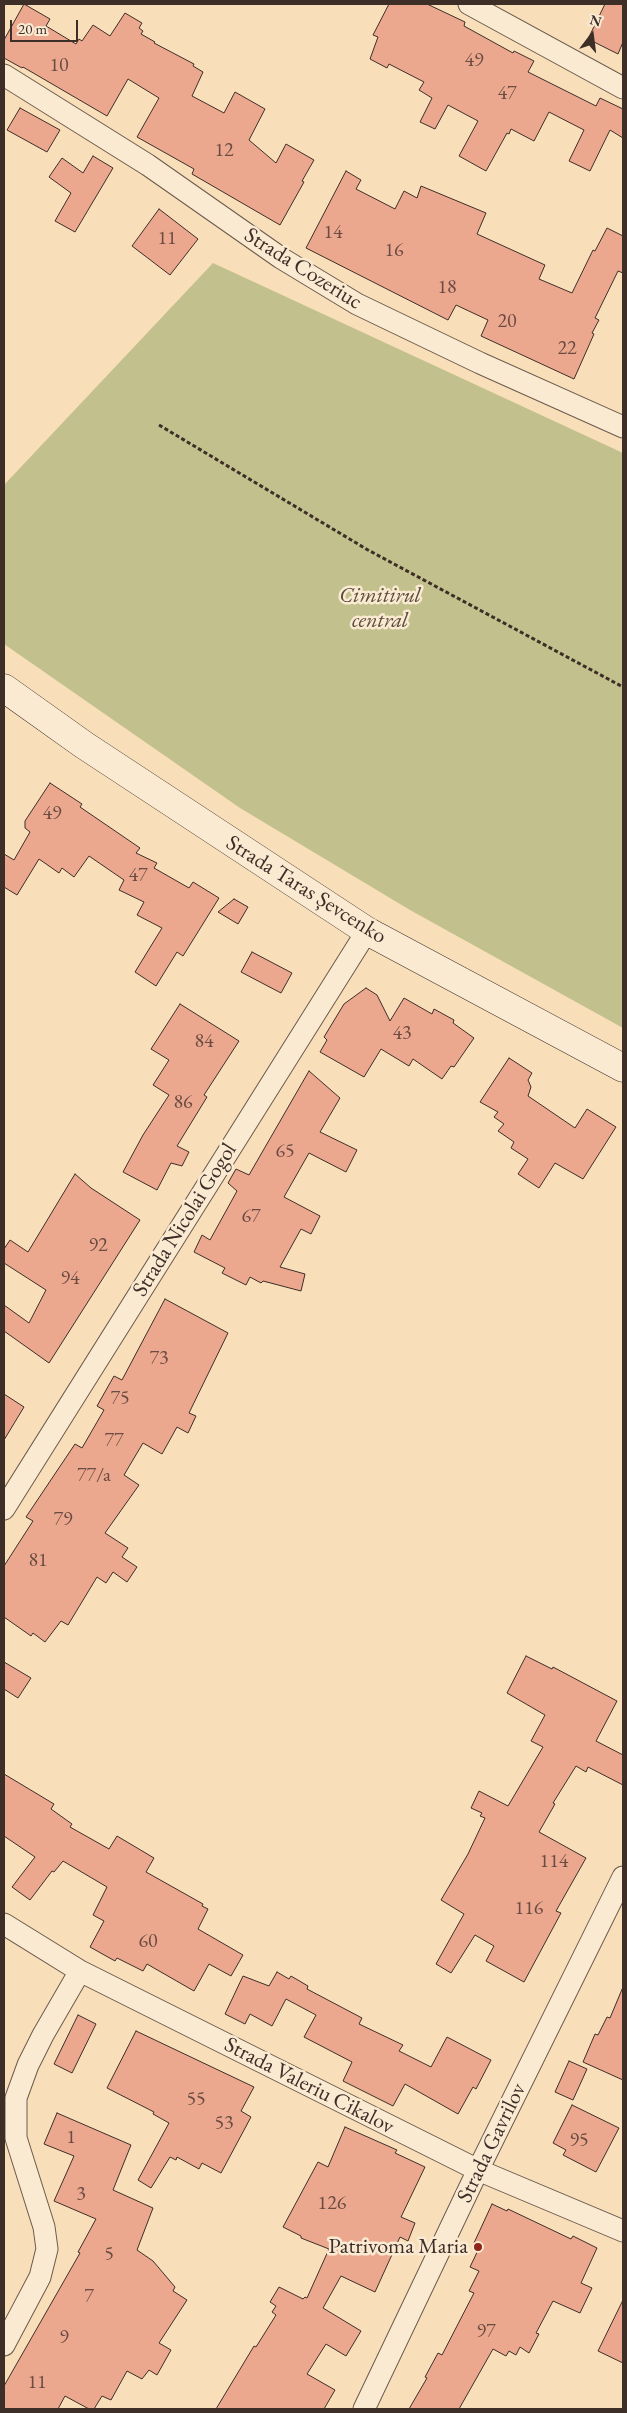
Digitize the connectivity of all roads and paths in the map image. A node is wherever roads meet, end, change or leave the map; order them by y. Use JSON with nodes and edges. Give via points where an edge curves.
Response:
{"nodes":[{"id":1,"x":469,"y":4,"type":"edge"},
{"id":2,"x":4,"y":75,"type":"edge"},
{"id":3,"x":623,"y":88,"type":"edge"},
{"id":4,"x":622,"y":423,"type":"edge"},
{"id":5,"x":159,"y":425,"type":"dead end"},
{"id":6,"x":623,"y":687,"type":"edge"},
{"id":7,"x":4,"y":688,"type":"edge"},
{"id":8,"x":367,"y":931,"type":"junction"},
{"id":9,"x":623,"y":1068,"type":"edge"},
{"id":10,"x":4,"y":1509,"type":"edge"},
{"id":11,"x":623,"y":1877,"type":"edge"},
{"id":12,"x":4,"y":1924,"type":"edge"},
{"id":13,"x":80,"y":1971,"type":"junction"},
{"id":14,"x":478,"y":2170,"type":"junction"},
{"id":15,"x":623,"y":2231,"type":"edge"},
{"id":16,"x":4,"y":2345,"type":"edge"},
{"id":17,"x":364,"y":2409,"type":"edge"}],
"edges":[{"from":1,"to":3,"type":"street"},
{"from":2,"to":4,"type":"street","name":"Strada Cozeriuc","via":[[148,166],[281,258],[357,304],[480,363]]},
{"from":5,"to":6,"type":"path","via":[[368,550]]},
{"from":7,"to":8,"type":"main road","name":"Strada Taras Șevcenko","via":[[84,745]]},
{"from":8,"to":9,"type":"main road","name":"Strada Taras Șevcenko"},
{"from":8,"to":10,"type":"street","name":"Strada Nicolai Gogol"},
{"from":11,"to":14,"type":"street","name":"Strada Gavrilov"},
{"from":12,"to":13,"type":"street","name":"Strada Valeriu Cikalov"},
{"from":13,"to":14,"type":"street","name":"Strada Valeriu Cikalov"},
{"from":13,"to":16,"type":"street","via":[[43,2035],[16,2098],[16,2138],[44,2227],[47,2249],[40,2277]]},
{"from":14,"to":15,"type":"street","name":"Strada Valeriu Cikalov"},
{"from":14,"to":17,"type":"street","name":"Strada Gavrilov"}]}
